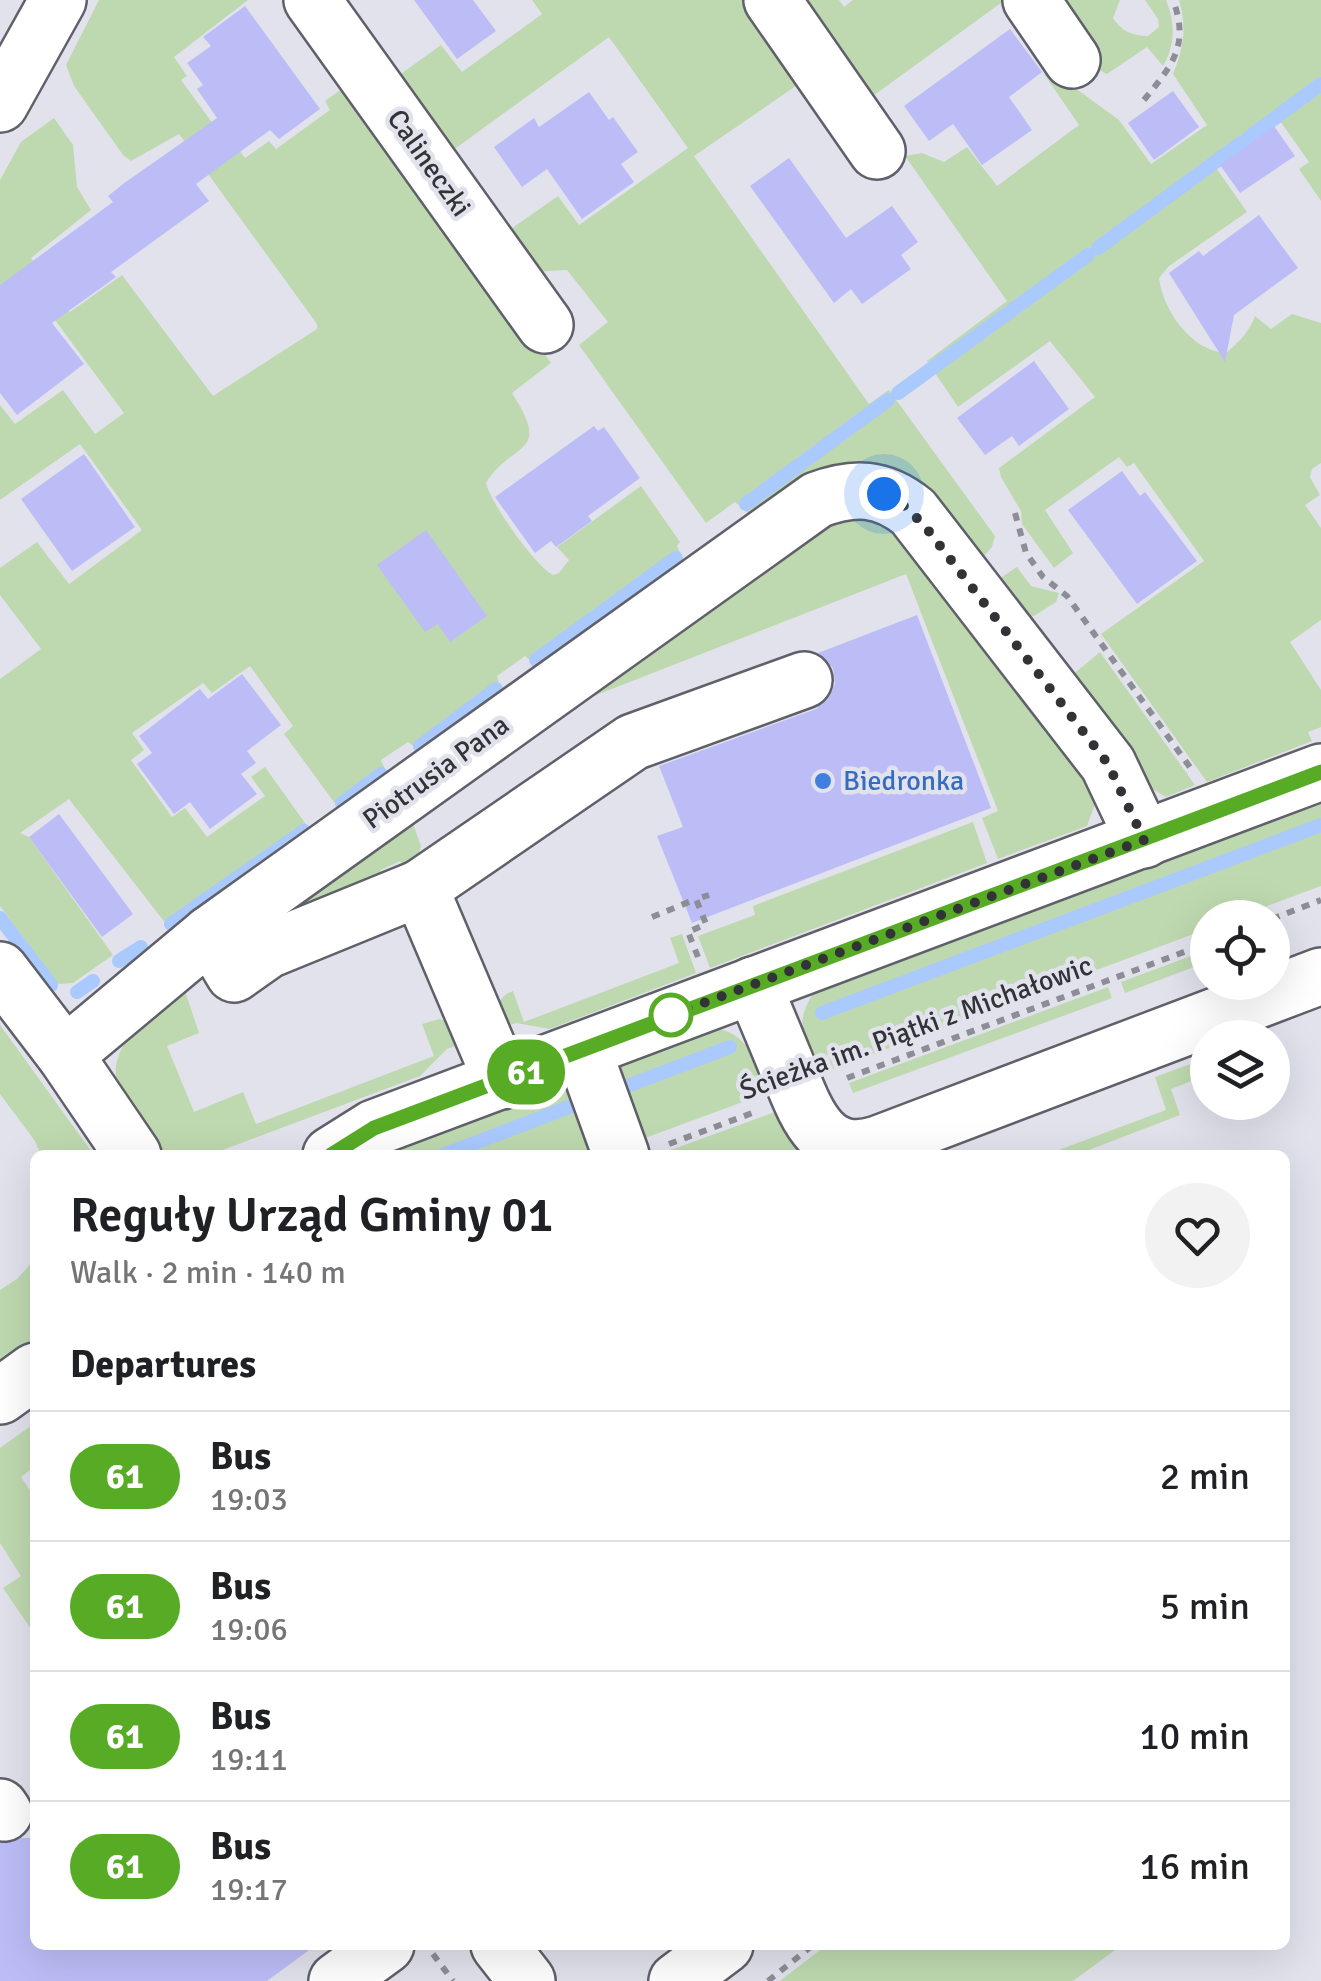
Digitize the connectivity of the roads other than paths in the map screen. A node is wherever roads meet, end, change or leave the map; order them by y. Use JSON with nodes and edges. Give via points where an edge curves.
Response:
{"nodes":[{"id":1,"x":58,"y":0,"type":"edge"},
{"id":2,"x":312,"y":0,"type":"edge"},
{"id":3,"x":772,"y":0,"type":"edge"},
{"id":4,"x":1031,"y":0,"type":"edge"},
{"id":5,"x":1072,"y":60,"type":"dead end"},
{"id":6,"x":0,"y":104,"type":"edge"},
{"id":7,"x":877,"y":151,"type":"dead end"},
{"id":8,"x":544,"y":326,"type":"dead end"},
{"id":9,"x":804,"y":680,"type":"dead end"},
{"id":10,"x":1321,"y":772,"type":"edge"},
{"id":11,"x":1144,"y":840,"type":"junction"},
{"id":12,"x":420,"y":888,"type":"junction"},
{"id":13,"x":210,"y":934,"type":"junction"},
{"id":14,"x":0,"y":970,"type":"edge"},
{"id":15,"x":1321,"y":976,"type":"edge"},
{"id":16,"x":753,"y":984,"type":"junction"},
{"id":17,"x":584,"y":1050,"type":"junction"},
{"id":18,"x":65,"y":1056,"type":"junction"},
{"id":19,"x":502,"y":1081,"type":"junction"},
{"id":20,"x":129,"y":1150,"type":"edge"},
{"id":21,"x":339,"y":1150,"type":"edge"},
{"id":22,"x":638,"y":1150,"type":"edge"},
{"id":23,"x":30,"y":1375,"type":"edge"},
{"id":24,"x":0,"y":1396,"type":"edge"},
{"id":25,"x":379,"y":1950,"type":"edge"},
{"id":26,"x":503,"y":1950,"type":"edge"},
{"id":27,"x":718,"y":1950,"type":"edge"},
{"id":28,"x":337,"y":1981,"type":"edge"},
{"id":29,"x":527,"y":1981,"type":"edge"},
{"id":30,"x":677,"y":1981,"type":"edge"}],
"edges":[{"from":1,"to":6,"type":"street"},
{"from":2,"to":8,"type":"street","name":"Calineczki"},
{"from":3,"to":7,"type":"street"},
{"from":4,"to":5,"type":"street"},
{"from":9,"to":12,"type":"street","via":[[623,747]]},
{"from":10,"to":11,"type":"street"},
{"from":11,"to":13,"type":"street","name":"Piotrusia Pana","via":[[1108,764],[913,512],[884,494],[838,492],[817,500]]},
{"from":11,"to":16,"type":"street"},
{"from":12,"to":13,"type":"street","via":[[268,950],[234,974]]},
{"from":12,"to":19,"type":"street"},
{"from":13,"to":18,"type":"street","name":"Piotrusia Pana"},
{"from":14,"to":18,"type":"street"},
{"from":15,"to":16,"type":"street","via":[[866,1148],[826,1138],[811,1122]]},
{"from":16,"to":17,"type":"street"},
{"from":17,"to":19,"type":"street"},
{"from":17,"to":22,"type":"street"},
{"from":18,"to":20,"type":"street"},
{"from":19,"to":21,"type":"street","via":[[374,1128]]},
{"from":23,"to":24,"type":"street"},
{"from":25,"to":28,"type":"street"},
{"from":26,"to":29,"type":"street"},
{"from":27,"to":30,"type":"street"}]}
